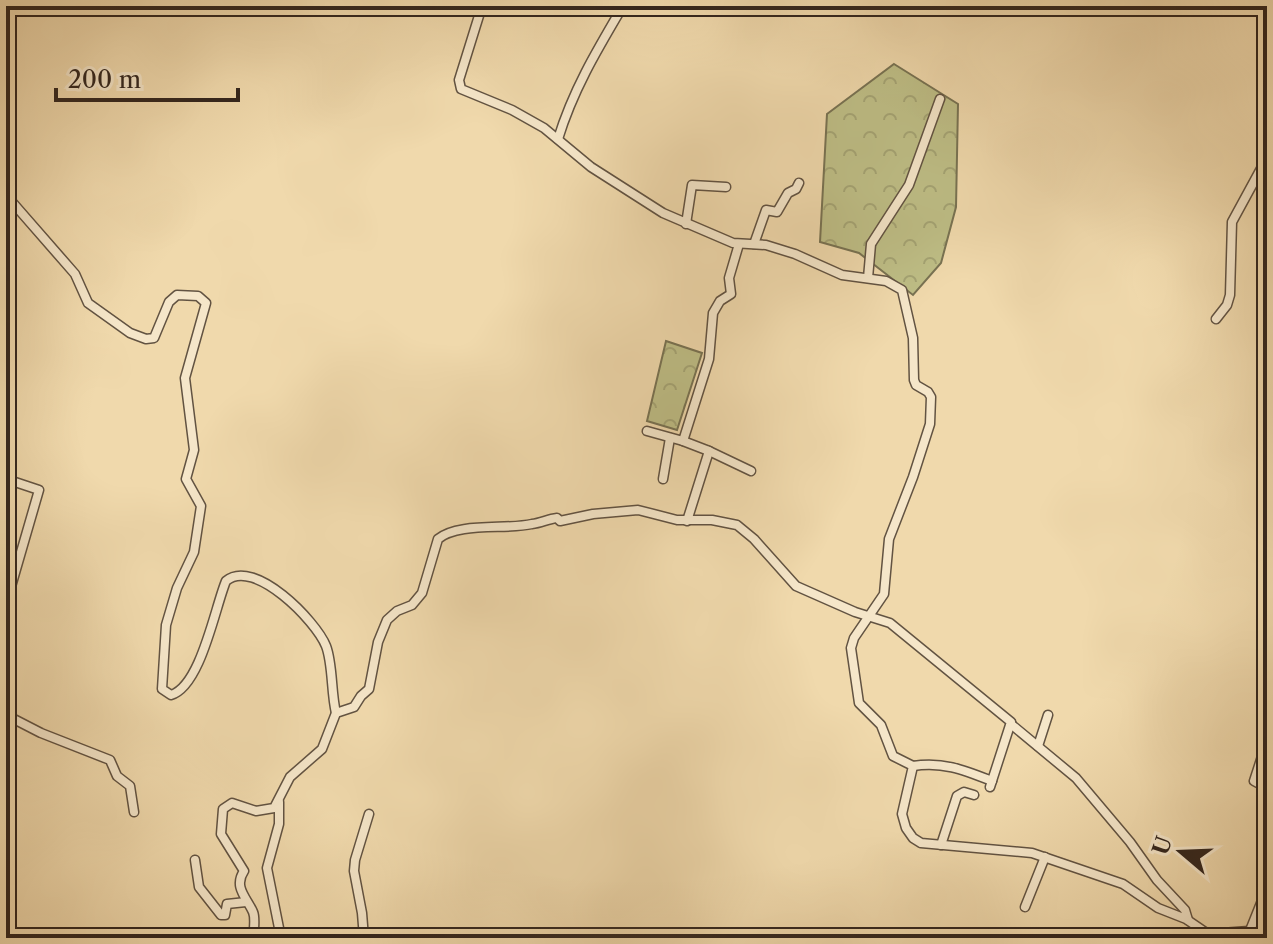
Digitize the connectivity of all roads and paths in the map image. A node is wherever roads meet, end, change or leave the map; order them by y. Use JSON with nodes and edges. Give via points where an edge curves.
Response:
{"nodes":[{"id":1,"x":482,"y":6,"type":"edge"},
{"id":2,"x":623,"y":6,"type":"edge"},
{"id":3,"x":940,"y":99,"type":"dead end"},
{"id":4,"x":558,"y":139,"type":"junction"},
{"id":5,"x":1266,"y":164,"type":"edge"},
{"id":6,"x":799,"y":183,"type":"dead end"},
{"id":7,"x":726,"y":187,"type":"dead end"},
{"id":8,"x":6,"y":195,"type":"edge"},
{"id":9,"x":686,"y":224,"type":"junction"},
{"id":10,"x":739,"y":244,"type":"junction"},
{"id":11,"x":754,"y":244,"type":"junction"},
{"id":12,"x":868,"y":278,"type":"junction"},
{"id":13,"x":1216,"y":319,"type":"dead end"},
{"id":14,"x":647,"y":431,"type":"dead end"},
{"id":15,"x":670,"y":438,"type":"junction"},
{"id":16,"x":683,"y":441,"type":"junction"},
{"id":17,"x":709,"y":451,"type":"junction"},
{"id":18,"x":751,"y":471,"type":"dead end"},
{"id":19,"x":6,"y":479,"type":"edge"},
{"id":20,"x":663,"y":479,"type":"dead end"},
{"id":21,"x":687,"y":521,"type":"junction"},
{"id":22,"x":6,"y":604,"type":"edge"},
{"id":23,"x":870,"y":615,"type":"junction"},
{"id":24,"x":336,"y":713,"type":"junction"},
{"id":25,"x":6,"y":715,"type":"edge"},
{"id":26,"x":1048,"y":715,"type":"dead end"},
{"id":27,"x":1012,"y":725,"type":"junction"},
{"id":28,"x":1267,"y":741,"type":"edge"},
{"id":29,"x":1038,"y":746,"type":"junction"},
{"id":30,"x":913,"y":766,"type":"junction"},
{"id":31,"x":1267,"y":788,"type":"edge"},
{"id":32,"x":974,"y":795,"type":"dead end"},
{"id":33,"x":279,"y":796,"type":"junction"},
{"id":34,"x":134,"y":812,"type":"dead end"},
{"id":35,"x":369,"y":814,"type":"dead end"},
{"id":36,"x":941,"y":845,"type":"junction"},
{"id":37,"x":1045,"y":857,"type":"junction"},
{"id":38,"x":195,"y":860,"type":"dead end"},
{"id":39,"x":1267,"y":888,"type":"edge"},
{"id":40,"x":246,"y":902,"type":"junction"},
{"id":41,"x":1025,"y":907,"type":"dead end"},
{"id":42,"x":1188,"y":920,"type":"junction"},
{"id":43,"x":1248,"y":935,"type":"edge"},
{"id":44,"x":254,"y":938,"type":"edge"},
{"id":45,"x":281,"y":938,"type":"edge"},
{"id":46,"x":364,"y":938,"type":"edge"}],
"edges":[{"from":1,"to":4,"type":"street","via":[[459,86]]},
{"from":2,"to":4,"type":"street","via":[[570,101]]},
{"from":3,"to":12,"type":"street","via":[[909,185],[871,244]]},
{"from":4,"to":9,"type":"street","via":[[618,185]]},
{"from":5,"to":13,"type":"street","via":[[1232,222],[1230,295]]},
{"from":6,"to":11,"type":"street","via":[[777,212],[766,210]]},
{"from":7,"to":9,"type":"street","via":[[692,185]]},
{"from":8,"to":24,"type":"street","via":[[75,274],[88,303],[128,331],[154,338],[177,295],[200,296],[207,305],[185,378],[194,450],[186,479],[201,506],[194,552],[167,621],[162,689],[171,695],[179,692],[204,652],[226,581],[244,575],[263,580],[297,608],[325,644]]},
{"from":9,"to":10,"type":"street"},
{"from":10,"to":11,"type":"street"},
{"from":10,"to":16,"type":"street","via":[[729,278],[731,294],[713,313],[709,356]]},
{"from":11,"to":12,"type":"street","via":[[795,254],[842,275]]},
{"from":12,"to":23,"type":"street","via":[[902,290],[913,338],[914,380],[932,404],[924,447],[889,539],[884,594]]},
{"from":14,"to":15,"type":"street"},
{"from":15,"to":16,"type":"street"},
{"from":15,"to":20,"type":"street"},
{"from":16,"to":17,"type":"street"},
{"from":17,"to":18,"type":"street"},
{"from":17,"to":21,"type":"street"},
{"from":19,"to":22,"type":"street","via":[[39,490]]},
{"from":21,"to":23,"type":"street","via":[[737,525],[796,586]]},
{"from":21,"to":24,"type":"street","via":[[644,510],[622,511],[443,535],[418,599],[387,620],[369,689],[354,707]]},
{"from":23,"to":27,"type":"street","via":[[890,623]]},
{"from":23,"to":30,"type":"street","via":[[852,643],[857,699],[881,725],[893,756]]},
{"from":24,"to":33,"type":"street","via":[[322,749],[290,777]]},
{"from":25,"to":34,"type":"street","via":[[110,760],[117,776],[130,786]]},
{"from":26,"to":29,"type":"street"},
{"from":27,"to":29,"type":"street"},
{"from":27,"to":30,"type":"street","via":[[991,784],[954,766]]},
{"from":28,"to":31,"type":"street","via":[[1254,781]]},
{"from":29,"to":42,"type":"street","via":[[1076,778]]},
{"from":30,"to":36,"type":"street","via":[[903,820],[913,838]]},
{"from":32,"to":36,"type":"street","via":[[957,796]]},
{"from":33,"to":40,"type":"street","via":[[271,810],[232,803],[222,813],[221,834],[243,868],[240,882]]},
{"from":33,"to":45,"type":"street","via":[[279,824],[267,868]]},
{"from":35,"to":46,"type":"street","via":[[354,871]]},
{"from":36,"to":37,"type":"street"},
{"from":37,"to":41,"type":"street"},
{"from":37,"to":42,"type":"street","via":[[1123,884],[1158,908]]},
{"from":38,"to":40,"type":"street","via":[[199,887],[221,915],[227,904]]},
{"from":39,"to":43,"type":"street"},
{"from":40,"to":44,"type":"street","via":[[254,915]]},
{"from":42,"to":43,"type":"street","via":[[1208,934]]}]}
